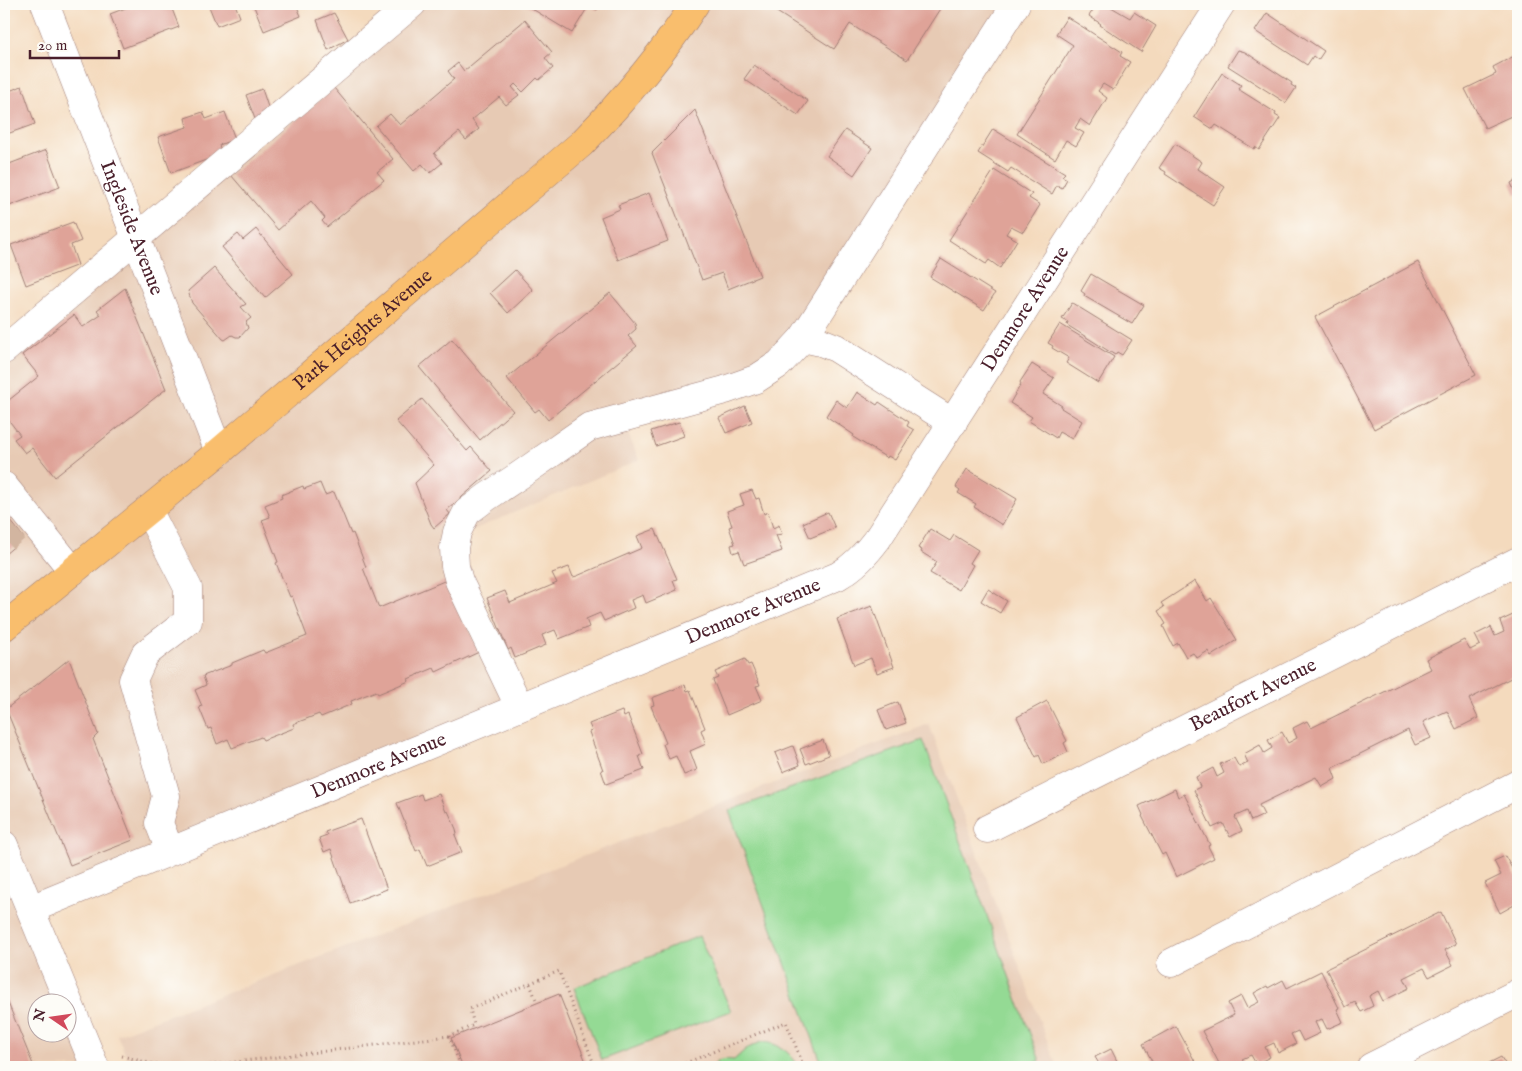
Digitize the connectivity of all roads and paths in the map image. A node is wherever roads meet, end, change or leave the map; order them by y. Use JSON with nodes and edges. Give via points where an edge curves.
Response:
{"nodes":[{"id":1,"x":45,"y":4,"type":"edge"},
{"id":2,"x":412,"y":4,"type":"edge"},
{"id":3,"x":695,"y":4,"type":"edge"},
{"id":4,"x":1016,"y":4,"type":"edge"},
{"id":5,"x":1220,"y":4,"type":"edge"},
{"id":6,"x":136,"y":238,"type":"junction"},
{"id":7,"x":803,"y":338,"type":"junction"},
{"id":8,"x":4,"y":350,"type":"edge"},
{"id":9,"x":953,"y":423,"type":"junction"},
{"id":10,"x":219,"y":452,"type":"junction"},
{"id":11,"x":13,"y":506,"type":"edge"},
{"id":12,"x":148,"y":510,"type":"junction"},
{"id":13,"x":1518,"y":561,"type":"edge"},
{"id":14,"x":73,"y":570,"type":"junction"},
{"id":15,"x":4,"y":627,"type":"edge"},
{"id":16,"x":519,"y":706,"type":"junction"},
{"id":17,"x":1518,"y":784,"type":"edge"},
{"id":18,"x":987,"y":829,"type":"dead end"},
{"id":19,"x":4,"y":845,"type":"edge"},
{"id":20,"x":170,"y":851,"type":"junction"},
{"id":21,"x":31,"y":909,"type":"junction"},
{"id":22,"x":1171,"y":963,"type":"dead end"},
{"id":23,"x":530,"y":984,"type":"junction"},
{"id":24,"x":1518,"y":993,"type":"edge"},
{"id":25,"x":537,"y":1002,"type":"dead end"},
{"id":26,"x":449,"y":1036,"type":"junction"},
{"id":27,"x":120,"y":1055,"type":"dead end"},
{"id":28,"x":96,"y":1067,"type":"edge"},
{"id":29,"x":165,"y":1067,"type":"edge"},
{"id":30,"x":196,"y":1067,"type":"edge"},
{"id":31,"x":461,"y":1067,"type":"edge"},
{"id":32,"x":595,"y":1067,"type":"edge"},
{"id":33,"x":676,"y":1067,"type":"edge"},
{"id":34,"x":804,"y":1067,"type":"edge"},
{"id":35,"x":1371,"y":1067,"type":"edge"}],
"edges":[{"from":1,"to":6,"type":"street","name":"Ingleside Avenue"},
{"from":2,"to":6,"type":"street"},
{"from":3,"to":10,"type":"main road","name":"Park Heights Avenue","via":[[616,109],[581,144]]},
{"from":4,"to":7,"type":"street"},
{"from":5,"to":9,"type":"street","name":"Denmore Avenue"},
{"from":6,"to":8,"type":"street"},
{"from":6,"to":10,"type":"street","name":"Ingleside Avenue"},
{"from":7,"to":9,"type":"street","via":[[836,348]]},
{"from":7,"to":16,"type":"street","via":[[778,364],[756,379],[589,427],[467,512],[457,532],[455,566]]},
{"from":9,"to":16,"type":"street","name":"Denmore Avenue","via":[[878,538],[851,568]]},
{"from":10,"to":12,"type":"main road","name":"Park Heights Avenue"},
{"from":11,"to":14,"type":"street"},
{"from":12,"to":14,"type":"main road","name":"Park Heights Avenue"},
{"from":12,"to":20,"type":"street","via":[[188,588],[188,622],[145,654],[133,680],[166,796],[159,824]]},
{"from":13,"to":18,"type":"street","name":"Beaufort Avenue"},
{"from":14,"to":15,"type":"main road","name":"Park Heights Avenue"},
{"from":16,"to":20,"type":"street","name":"Denmore Avenue"},
{"from":17,"to":22,"type":"street"},
{"from":19,"to":21,"type":"street"},
{"from":20,"to":21,"type":"street","name":"Denmore Avenue"},
{"from":21,"to":28,"type":"street"},
{"from":23,"to":25,"type":"path"},
{"from":23,"to":26,"type":"path","via":[[470,1009],[475,1026]]},
{"from":23,"to":32,"type":"path","via":[[559,971]]},
{"from":24,"to":35,"type":"street"},
{"from":26,"to":30,"type":"path"},
{"from":26,"to":31,"type":"path"},
{"from":27,"to":29,"type":"path"},
{"from":33,"to":34,"type":"path","via":[[786,1022]]}]}
